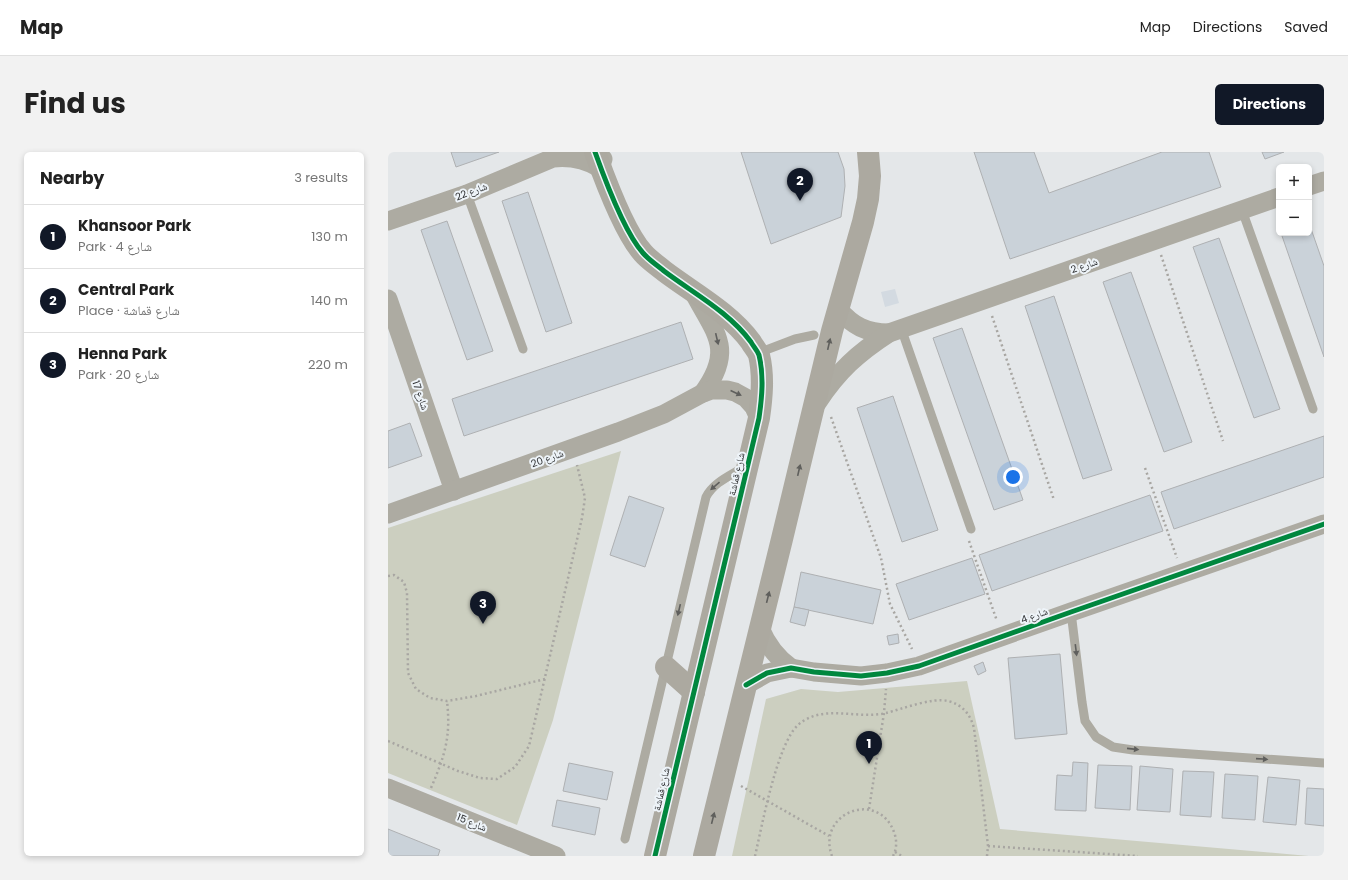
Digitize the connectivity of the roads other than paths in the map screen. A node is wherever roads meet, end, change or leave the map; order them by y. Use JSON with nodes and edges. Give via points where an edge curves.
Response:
{"nodes":[{"id":1,"x":868,"y":152,"type":"edge"},
{"id":2,"x":557,"y":155,"type":"edge"},
{"id":3,"x":600,"y":157,"type":"edge"},
{"id":4,"x":1324,"y":181,"type":"edge"},
{"id":5,"x":1312,"y":185,"type":"edge"},
{"id":6,"x":467,"y":194,"type":"junction"},
{"id":7,"x":1276,"y":198,"type":"edge"},
{"id":8,"x":1242,"y":210,"type":"junction"},
{"id":9,"x":388,"y":221,"type":"edge"},
{"id":10,"x":693,"y":292,"type":"junction"},
{"id":11,"x":388,"y":299,"type":"edge"},
{"id":12,"x":838,"y":309,"type":"junction"},
{"id":13,"x":895,"y":330,"type":"junction"},
{"id":14,"x":814,"y":335,"type":"dead end"},
{"id":15,"x":523,"y":349,"type":"dead end"},
{"id":16,"x":758,"y":353,"type":"junction"},
{"id":17,"x":703,"y":393,"type":"junction"},
{"id":18,"x":818,"y":400,"type":"junction"},
{"id":19,"x":1313,"y":409,"type":"dead end"},
{"id":20,"x":759,"y":418,"type":"junction"},
{"id":21,"x":747,"y":465,"type":"junction"},
{"id":22,"x":454,"y":491,"type":"junction"},
{"id":23,"x":388,"y":514,"type":"edge"},
{"id":24,"x":1324,"y":524,"type":"edge"},
{"id":25,"x":971,"y":529,"type":"dead end"},
{"id":26,"x":1071,"y":612,"type":"junction"},
{"id":27,"x":760,"y":628,"type":"junction"},
{"id":28,"x":666,"y":667,"type":"junction"},
{"id":29,"x":791,"y":668,"type":"junction"},
{"id":30,"x":746,"y":685,"type":"junction"},
{"id":31,"x":694,"y":692,"type":"junction"},
{"id":32,"x":1324,"y":763,"type":"edge"},
{"id":33,"x":388,"y":788,"type":"edge"},
{"id":34,"x":625,"y":839,"type":"dead end"},
{"id":35,"x":556,"y":856,"type":"edge"},
{"id":36,"x":654,"y":856,"type":"edge"},
{"id":37,"x":704,"y":856,"type":"edge"}],
"edges":[{"from":1,"to":12,"type":"street","via":[[868,199]]},
{"from":2,"to":3,"type":"street","name":"شارع 22","via":[[590,162]]},
{"from":2,"to":6,"type":"street","name":"شارع 22"},
{"from":3,"to":10,"type":"street","name":"شارع قماشة","via":[[621,215],[643,253]]},
{"from":4,"to":5,"type":"street"},
{"from":6,"to":9,"type":"street","name":"شارع 22"},
{"from":6,"to":15,"type":"lane"},
{"from":7,"to":8,"type":"street","name":"شارع 2"},
{"from":8,"to":13,"type":"street","name":"شارع 2"},
{"from":8,"to":19,"type":"lane"},
{"from":10,"to":16,"type":"street","name":"شارع قماشة","via":[[729,318],[745,334]]},
{"from":10,"to":17,"type":"street","name":"شارع 20","one_way":true,"via":[[717,334],[720,350],[718,365]]},
{"from":11,"to":22,"type":"street","name":"شارع 17"},
{"from":12,"to":13,"type":"street","name":"شارع 2","via":[[855,325],[872,331]]},
{"from":18,"to":12,"type":"street","one_way":true},
{"from":13,"to":18,"type":"street","name":"شارع 2","via":[[867,347],[846,365]]},
{"from":13,"to":25,"type":"lane"},
{"from":14,"to":16,"type":"lane","via":[[795,339]]},
{"from":16,"to":20,"type":"street","name":"شارع قماشة","via":[[762,375]]},
{"from":17,"to":20,"type":"street","name":"شارع 20","one_way":true,"via":[[719,389],[735,392],[746,398]]},
{"from":17,"to":22,"type":"street","name":"شارع 20","via":[[664,414]]},
{"from":27,"to":18,"type":"street","one_way":true},
{"from":20,"to":21,"type":"street","name":"شارع قماشة"},
{"from":21,"to":28,"type":"lane","one_way":true,"via":[[714,486],[706,497]]},
{"from":21,"to":31,"type":"street","name":"شارع قماشة"},
{"from":22,"to":23,"type":"street","name":"شارع 20"},
{"from":24,"to":26,"type":"street","name":"شارع 4"},
{"from":26,"to":29,"type":"street","name":"شارع 4","via":[[919,666],[887,673],[860,676]]},
{"from":26,"to":32,"type":"lane","one_way":true,"via":[[1085,721],[1096,737],[1113,747],[1132,750]]},
{"from":27,"to":29,"type":"street","via":[[772,651]]},
{"from":27,"to":30,"type":"street"},
{"from":28,"to":31,"type":"street"},
{"from":28,"to":34,"type":"lane"},
{"from":29,"to":30,"type":"street","name":"شارع 4","via":[[767,673]]},
{"from":37,"to":30,"type":"street","one_way":true},
{"from":31,"to":36,"type":"street","name":"شارع قماشة"},
{"from":33,"to":35,"type":"street","name":"شارع 15"}]}
